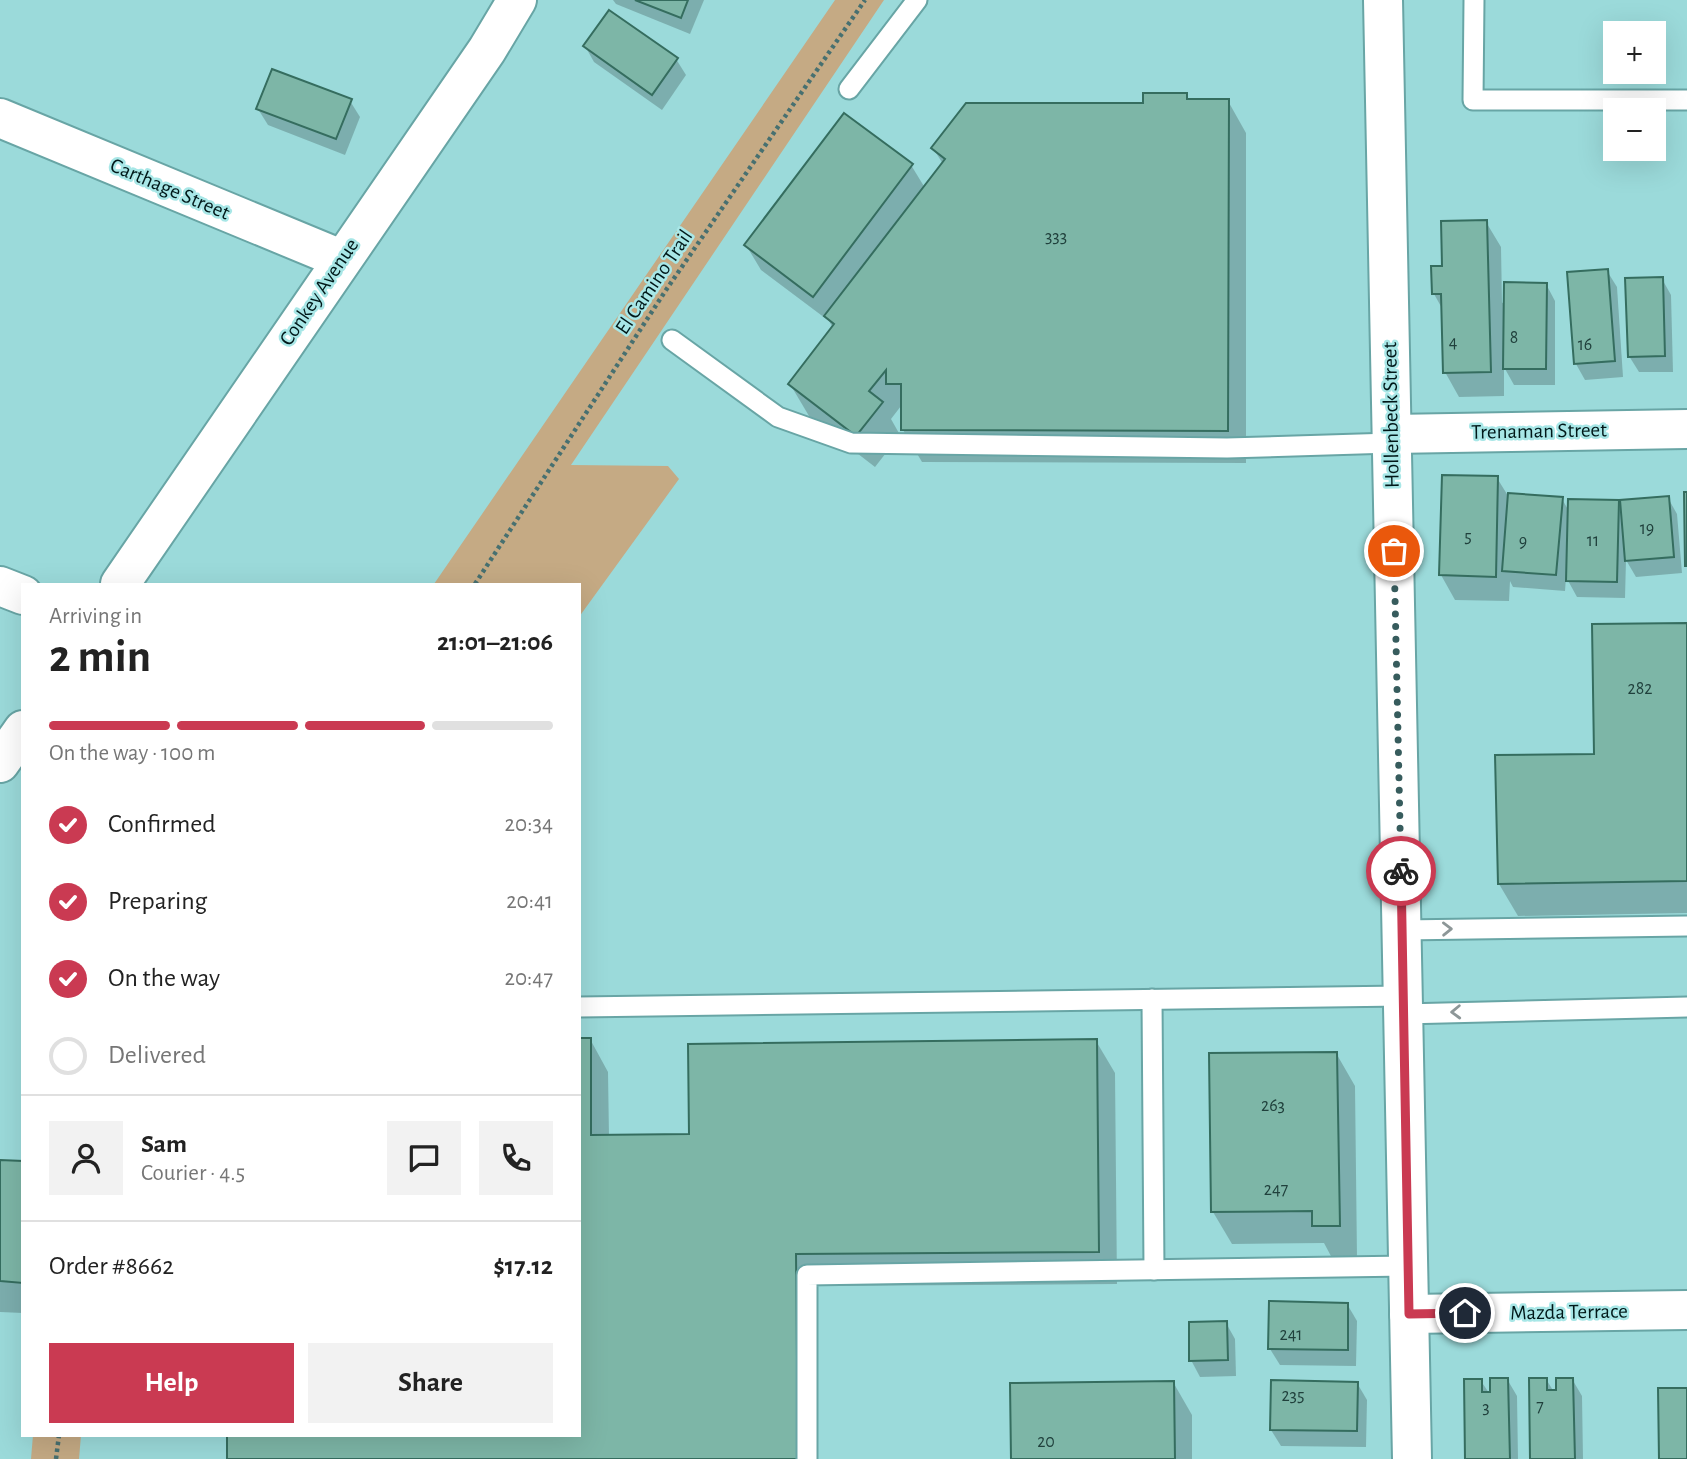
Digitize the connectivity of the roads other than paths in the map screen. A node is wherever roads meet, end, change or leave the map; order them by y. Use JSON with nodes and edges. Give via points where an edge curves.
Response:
{"nodes":[{"id":1,"x":517,"y":0,"type":"edge"},
{"id":2,"x":917,"y":0,"type":"edge"},
{"id":3,"x":1383,"y":0,"type":"edge"},
{"id":4,"x":1474,"y":0,"type":"edge"},
{"id":5,"x":849,"y":89,"type":"dead end"},
{"id":6,"x":1687,"y":100,"type":"edge"},
{"id":7,"x":0,"y":118,"type":"edge"},
{"id":8,"x":341,"y":259,"type":"junction"},
{"id":9,"x":672,"y":340,"type":"dead end"},
{"id":10,"x":1687,"y":429,"type":"edge"},
{"id":11,"x":1392,"y":439,"type":"junction"},
{"id":12,"x":121,"y":583,"type":"edge"},
{"id":13,"x":0,"y":586,"type":"edge"},
{"id":14,"x":21,"y":594,"type":"edge"},
{"id":15,"x":21,"y":733,"type":"edge"},
{"id":16,"x":0,"y":763,"type":"edge"},
{"id":17,"x":1687,"y":926,"type":"edge"},
{"id":18,"x":1402,"y":930,"type":"junction"},
{"id":19,"x":1152,"y":999,"type":"junction"},
{"id":20,"x":1403,"y":1005,"type":"junction"},
{"id":21,"x":581,"y":1007,"type":"edge"},
{"id":22,"x":1687,"y":1007,"type":"edge"},
{"id":23,"x":1408,"y":1266,"type":"junction"},
{"id":24,"x":1154,"y":1270,"type":"junction"},
{"id":25,"x":1687,"y":1310,"type":"edge"},
{"id":26,"x":1409,"y":1314,"type":"junction"},
{"id":27,"x":807,"y":1459,"type":"edge"},
{"id":28,"x":1412,"y":1459,"type":"edge"}],
"edges":[{"from":1,"to":8,"type":"street","name":"Conkey Avenue"},
{"from":2,"to":5,"type":"lane"},
{"from":3,"to":11,"type":"street","name":"Hollenbeck Street"},
{"from":4,"to":6,"type":"lane","via":[[1473,100]]},
{"from":7,"to":8,"type":"street","name":"Carthage Street"},
{"from":8,"to":12,"type":"street","name":"Conkey Avenue"},
{"from":9,"to":11,"type":"lane","via":[[778,416],[851,443],[1227,448]]},
{"from":10,"to":11,"type":"street","name":"Trenaman Street"},
{"from":11,"to":18,"type":"street","name":"Hollenbeck Street"},
{"from":13,"to":14,"type":"street"},
{"from":15,"to":16,"type":"street"},
{"from":18,"to":17,"type":"lane","one_way":true},
{"from":18,"to":20,"type":"street","name":"Hollenbeck Street"},
{"from":19,"to":20,"type":"lane"},
{"from":19,"to":21,"type":"lane"},
{"from":19,"to":24,"type":"lane"},
{"from":22,"to":20,"type":"lane","one_way":true,"via":[[1510,1010]]},
{"from":20,"to":23,"type":"street","name":"Hollenbeck Street"},
{"from":23,"to":24,"type":"lane"},
{"from":23,"to":26,"type":"street","name":"Hollenbeck Street"},
{"from":24,"to":27,"type":"lane","via":[[807,1275]]},
{"from":25,"to":26,"type":"street","name":"Mazda Terrace"},
{"from":26,"to":28,"type":"street","name":"Hollenbeck Street"}]}
